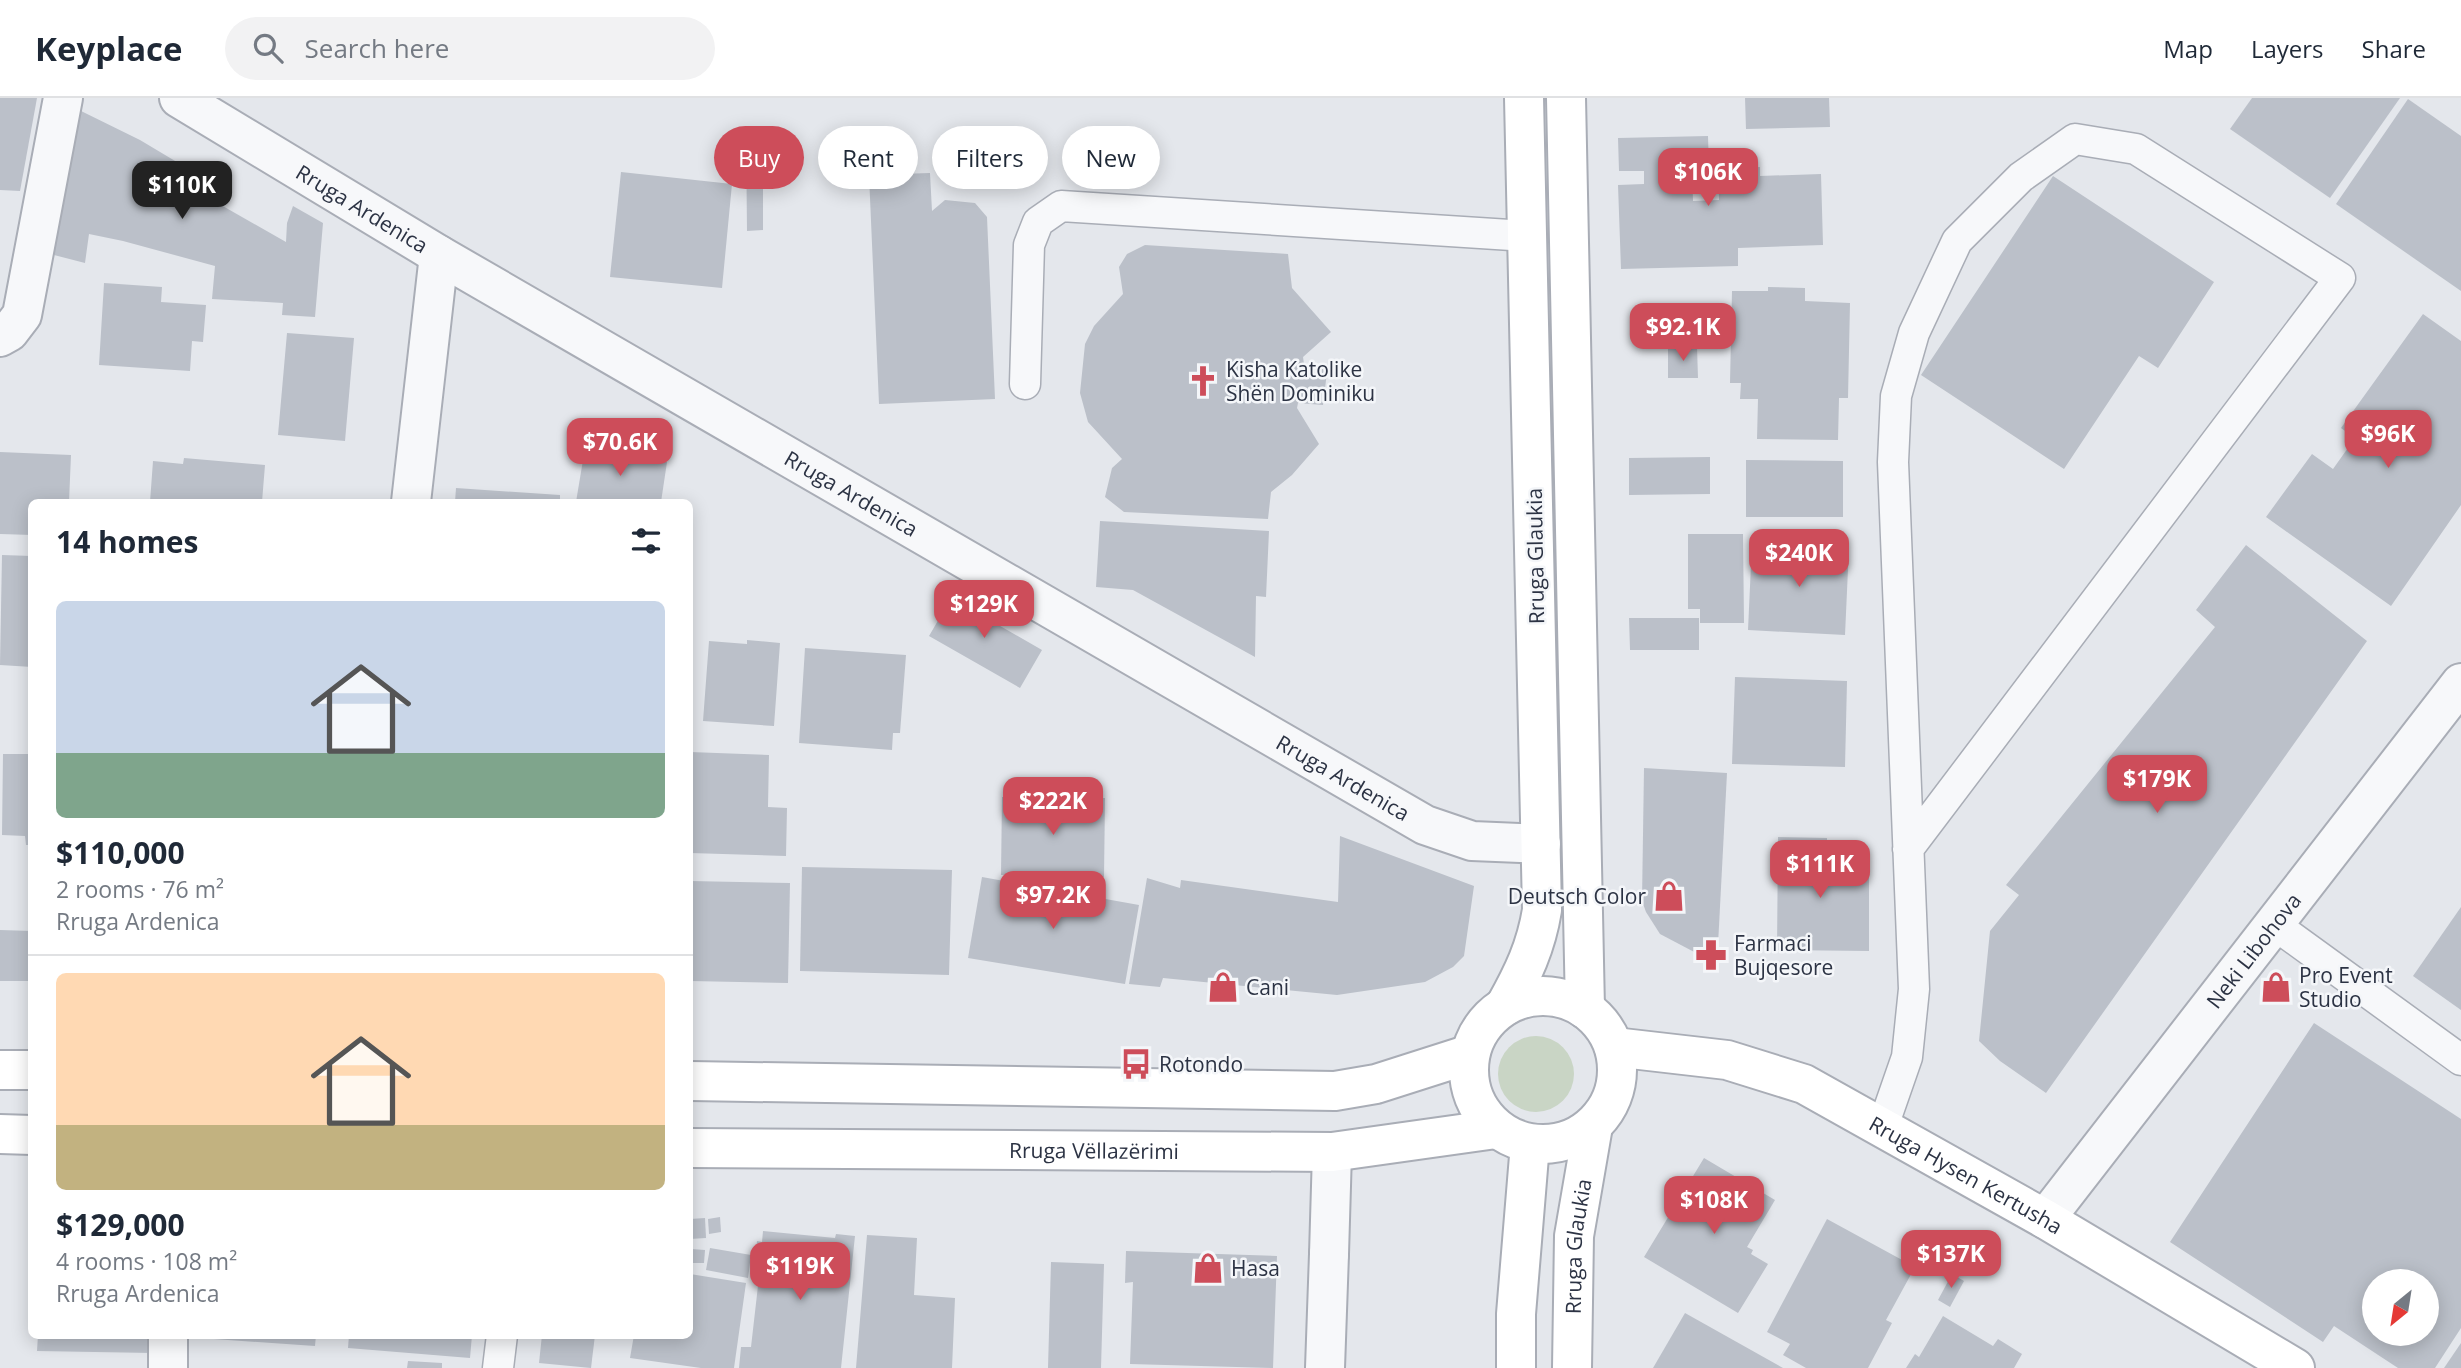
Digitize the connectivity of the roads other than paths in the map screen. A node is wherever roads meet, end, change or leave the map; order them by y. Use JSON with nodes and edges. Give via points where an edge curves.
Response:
{"nodes":[{"id":1,"x":63,"y":98,"type":"edge"},
{"id":2,"x":179,"y":98,"type":"edge"},
{"id":3,"x":1524,"y":98,"type":"edge"},
{"id":4,"x":1566,"y":98,"type":"edge"},
{"id":5,"x":1527,"y":236,"type":"junction"},
{"id":6,"x":439,"y":255,"type":"junction"},
{"id":7,"x":0,"y":337,"type":"edge"},
{"id":8,"x":1025,"y":384,"type":"dead end"},
{"id":9,"x":411,"y":499,"type":"edge"},
{"id":10,"x":2461,"y":684,"type":"edge"},
{"id":11,"x":1541,"y":844,"type":"junction"},
{"id":12,"x":1909,"y":849,"type":"junction"},
{"id":13,"x":2275,"y":925,"type":"junction"},
{"id":14,"x":1505,"y":1006,"type":"junction"},
{"id":15,"x":1585,"y":1009,"type":"junction"},
{"id":16,"x":1614,"y":1047,"type":"junction"},
{"id":17,"x":1470,"y":1054,"type":"junction"},
{"id":18,"x":2461,"y":1060,"type":"edge"},
{"id":19,"x":0,"y":1070,"type":"edge"},
{"id":20,"x":28,"y":1070,"type":"edge"},
{"id":21,"x":693,"y":1081,"type":"edge"},
{"id":22,"x":1593,"y":1126,"type":"junction"},
{"id":23,"x":1882,"y":1129,"type":"junction"},
{"id":24,"x":0,"y":1134,"type":"edge"},
{"id":25,"x":28,"y":1135,"type":"edge"},
{"id":26,"x":1513,"y":1137,"type":"junction"},
{"id":27,"x":693,"y":1148,"type":"edge"},
{"id":28,"x":1332,"y":1152,"type":"junction"},
{"id":29,"x":2045,"y":1219,"type":"junction"},
{"id":30,"x":168,"y":1339,"type":"edge"},
{"id":31,"x":502,"y":1339,"type":"edge"},
{"id":32,"x":168,"y":1368,"type":"edge"},
{"id":33,"x":498,"y":1368,"type":"edge"},
{"id":34,"x":1325,"y":1368,"type":"edge"},
{"id":35,"x":1516,"y":1368,"type":"edge"},
{"id":36,"x":1572,"y":1368,"type":"edge"},
{"id":37,"x":2295,"y":1368,"type":"edge"}],
"edges":[{"from":1,"to":7,"type":"street","via":[[22,315]]},
{"from":2,"to":6,"type":"street","name":"Rruga Ardenica"},
{"from":3,"to":5,"type":"main road","name":"Rruga Glaukia"},
{"from":4,"to":15,"type":"main road","name":"Rruga Glaukia"},
{"from":5,"to":8,"type":"lane","via":[[1061,206],[1038,222],[1029,245]]},
{"from":5,"to":11,"type":"main road","name":"Rruga Glaukia"},
{"from":6,"to":9,"type":"street"},
{"from":6,"to":11,"type":"street","name":"Rruga Ardenica","via":[[1425,825],[1472,841]]},
{"from":10,"to":13,"type":"street","name":"Neki Libohova"},
{"from":11,"to":14,"type":"main road","name":"Rruga Glaukia","via":[[1542,910],[1537,940]]},
{"from":12,"to":12,"type":"lane","via":[[1893,462],[1896,396],[1914,332],[1956,242],[2021,177],[2075,139],[2136,149],[2340,278]]},
{"from":12,"to":23,"type":"lane","via":[[1912,1027],[1907,1057]]},
{"from":13,"to":18,"type":"lane"},
{"from":13,"to":29,"type":"street","name":"Neki Libohova"},
{"from":14,"to":15,"type":"main road","via":[[1546,996]]},
{"from":14,"to":17,"type":"main road","via":[[1486,1021]]},
{"from":15,"to":16,"type":"main road"},
{"from":16,"to":22,"type":"main road","via":[[1616,1089]]},
{"from":16,"to":23,"type":"main road","name":"Rruga Hysen Kertusha","via":[[1727,1060],[1764,1070],[1804,1084]]},
{"from":17,"to":21,"type":"main road","via":[[1376,1084],[1335,1091]]},
{"from":17,"to":26,"type":"main road","via":[[1470,1087],[1484,1117]]},
{"from":19,"to":20,"type":"main road"},
{"from":22,"to":26,"type":"main road","via":[[1557,1144]]},
{"from":22,"to":36,"type":"main road","name":"Rruga Glaukia","via":[[1574,1237]]},
{"from":23,"to":29,"type":"main road","name":"Rruga Hysen Kertusha"},
{"from":24,"to":25,"type":"main road"},
{"from":26,"to":28,"type":"main road","name":"Rruga Vëllazërimi"},
{"from":26,"to":35,"type":"main road"},
{"from":27,"to":28,"type":"main road","name":"Rruga Vëllazërimi"},
{"from":28,"to":34,"type":"street"},
{"from":29,"to":37,"type":"main road","name":"Rruga Hysen Kertusha"},
{"from":30,"to":32,"type":"street"},
{"from":31,"to":33,"type":"lane"}]}
